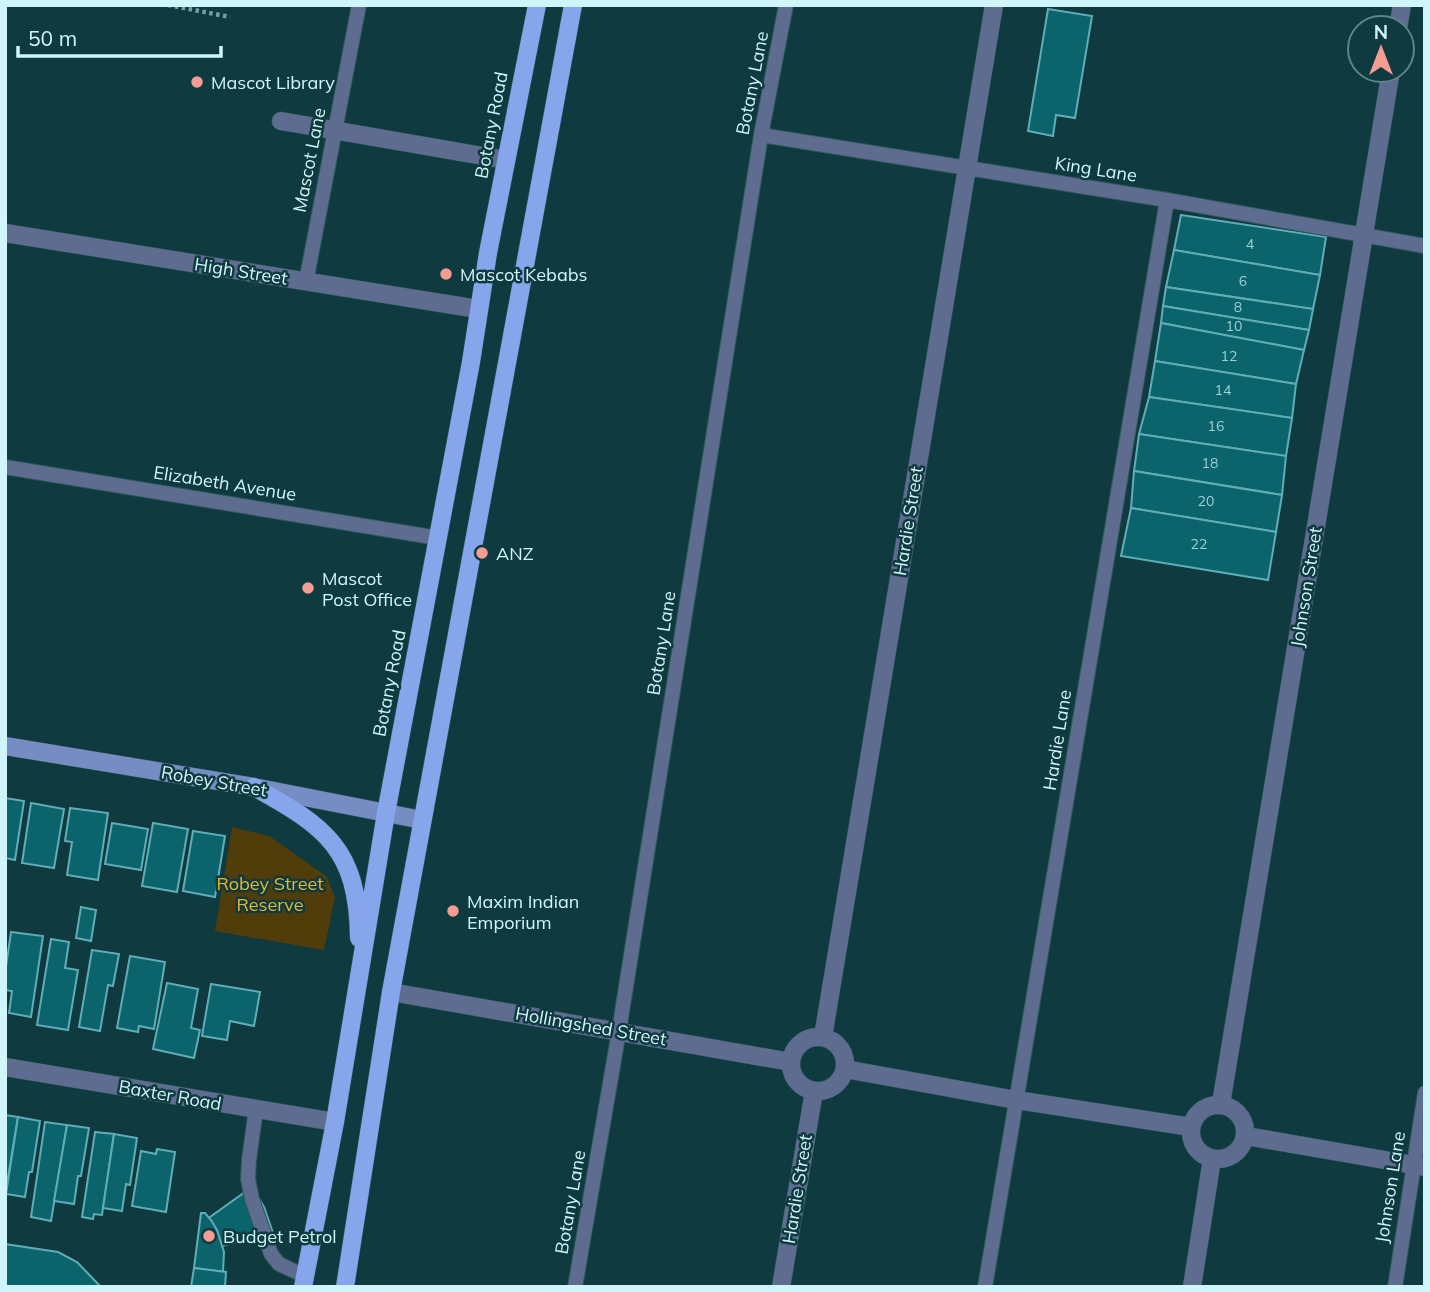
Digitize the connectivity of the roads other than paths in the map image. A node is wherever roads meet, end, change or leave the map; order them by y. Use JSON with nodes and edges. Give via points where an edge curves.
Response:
{"nodes":[{"id":1,"x":359,"y":5,"type":"edge"},
{"id":2,"x":537,"y":5,"type":"edge"},
{"id":3,"x":573,"y":5,"type":"edge"},
{"id":4,"x":786,"y":5,"type":"edge"},
{"id":5,"x":994,"y":5,"type":"edge"},
{"id":6,"x":1389,"y":84,"type":"edge"},
{"id":7,"x":281,"y":121,"type":"dead end"},
{"id":8,"x":335,"y":130,"type":"junction"},
{"id":9,"x":761,"y":135,"type":"junction"},
{"id":10,"x":506,"y":160,"type":"junction"},
{"id":11,"x":966,"y":168,"type":"junction"},
{"id":12,"x":1167,"y":200,"type":"junction"},
{"id":13,"x":5,"y":233,"type":"edge"},
{"id":14,"x":1363,"y":235,"type":"junction"},
{"id":15,"x":1425,"y":246,"type":"edge"},
{"id":16,"x":306,"y":282,"type":"junction"},
{"id":17,"x":478,"y":309,"type":"junction"},
{"id":18,"x":5,"y":467,"type":"edge"},
{"id":19,"x":438,"y":538,"type":"junction"},
{"id":20,"x":5,"y":746,"type":"edge"},
{"id":21,"x":254,"y":787,"type":"junction"},
{"id":22,"x":386,"y":813,"type":"junction"},
{"id":23,"x":422,"y":820,"type":"junction"},
{"id":24,"x":359,"y":983,"type":"junction"},
{"id":25,"x":391,"y":992,"type":"junction"},
{"id":26,"x":619,"y":1031,"type":"junction"},
{"id":27,"x":823,"y":1037,"type":"junction"},
{"id":28,"x":791,"y":1062,"type":"junction"},
{"id":29,"x":5,"y":1067,"type":"edge"},
{"id":30,"x":845,"y":1069,"type":"junction"},
{"id":31,"x":814,"y":1091,"type":"junction"},
{"id":32,"x":1425,"y":1093,"type":"edge"},
{"id":33,"x":1016,"y":1100,"type":"junction"},
{"id":34,"x":1221,"y":1104,"type":"junction"},
{"id":35,"x":256,"y":1109,"type":"junction"},
{"id":36,"x":335,"y":1122,"type":"junction"},
{"id":37,"x":1191,"y":1127,"type":"junction"},
{"id":38,"x":1246,"y":1136,"type":"junction"},
{"id":39,"x":1212,"y":1159,"type":"junction"},
{"id":40,"x":1419,"y":1166,"type":"edge"},
{"id":41,"x":302,"y":1283,"type":"edge"},
{"id":42,"x":345,"y":1287,"type":"edge"},
{"id":43,"x":575,"y":1287,"type":"edge"},
{"id":44,"x":781,"y":1287,"type":"edge"},
{"id":45,"x":985,"y":1287,"type":"edge"},
{"id":46,"x":1192,"y":1287,"type":"edge"},
{"id":47,"x":1395,"y":1287,"type":"edge"}],
"edges":[{"from":1,"to":8,"type":"lane","name":"Mascot Lane"},
{"from":2,"to":10,"type":"main road","name":"Botany Road"},
{"from":3,"to":23,"type":"main road"},
{"from":4,"to":9,"type":"lane","name":"Botany Lane"},
{"from":5,"to":11,"type":"street","name":"Hardie Street"},
{"from":6,"to":14,"type":"street","name":"Johnson Street"},
{"from":7,"to":8,"type":"street"},
{"from":8,"to":10,"type":"street"},
{"from":8,"to":16,"type":"lane","name":"Mascot Lane"},
{"from":9,"to":11,"type":"lane","name":"King Lane"},
{"from":9,"to":26,"type":"lane","name":"Botany Lane"},
{"from":10,"to":17,"type":"main road","name":"Botany Road"},
{"from":11,"to":12,"type":"lane","name":"King Lane"},
{"from":11,"to":27,"type":"street","name":"Hardie Street"},
{"from":12,"to":14,"type":"lane","name":"King Lane"},
{"from":12,"to":33,"type":"lane","name":"Hardie Lane"},
{"from":13,"to":16,"type":"street","name":"High Street"},
{"from":14,"to":15,"type":"lane","name":"King Lane"},
{"from":14,"to":34,"type":"street","name":"Johnson Street"},
{"from":16,"to":17,"type":"street","name":"High Street"},
{"from":17,"to":19,"type":"main road","name":"Botany Road"},
{"from":18,"to":19,"type":"lane","name":"Elizabeth Avenue"},
{"from":19,"to":22,"type":"main road","name":"Botany Road"},
{"from":20,"to":21,"type":"street","name":"Robey Street"},
{"from":21,"to":22,"type":"street","name":"Robey Street"},
{"from":21,"to":24,"type":"main road","via":[[325,832],[348,866],[355,887]]},
{"from":22,"to":23,"type":"street","name":"Robey Street"},
{"from":22,"to":24,"type":"main road","name":"Botany Road"},
{"from":23,"to":25,"type":"main road"},
{"from":24,"to":36,"type":"main road","name":"Botany Road"},
{"from":25,"to":26,"type":"street","name":"Hollingshed Street"},
{"from":25,"to":42,"type":"main road"},
{"from":26,"to":28,"type":"street","name":"Hollingshed Street"},
{"from":26,"to":43,"type":"lane","name":"Botany Lane"},
{"from":27,"to":28,"type":"street","via":[[798,1046]]},
{"from":27,"to":30,"type":"street","via":[[841,1049]]},
{"from":28,"to":31,"type":"street","via":[[799,1084]]},
{"from":29,"to":35,"type":"street","name":"Baxter Road"},
{"from":30,"to":31,"type":"street","via":[[831,1089]]},
{"from":30,"to":33,"type":"street"},
{"from":31,"to":44,"type":"street","name":"Hardie Street"},
{"from":32,"to":40,"type":"lane","name":"Johnson Lane"},
{"from":33,"to":37,"type":"street"},
{"from":33,"to":45,"type":"lane","name":"Hardie Lane"},
{"from":34,"to":37,"type":"street","via":[[1205,1108]]},
{"from":34,"to":38,"type":"street","via":[[1242,1118]]},
{"from":35,"to":36,"type":"street","name":"Baxter Road"},
{"from":35,"to":41,"type":"lane","via":[[248,1179],[252,1199],[271,1254]]},
{"from":36,"to":41,"type":"main road","name":"Botany Road"},
{"from":37,"to":39,"type":"street","via":[[1193,1143]]},
{"from":38,"to":39,"type":"street","via":[[1237,1152]]},
{"from":38,"to":40,"type":"street"},
{"from":39,"to":46,"type":"street"},
{"from":40,"to":47,"type":"lane","name":"Johnson Lane"}]}
